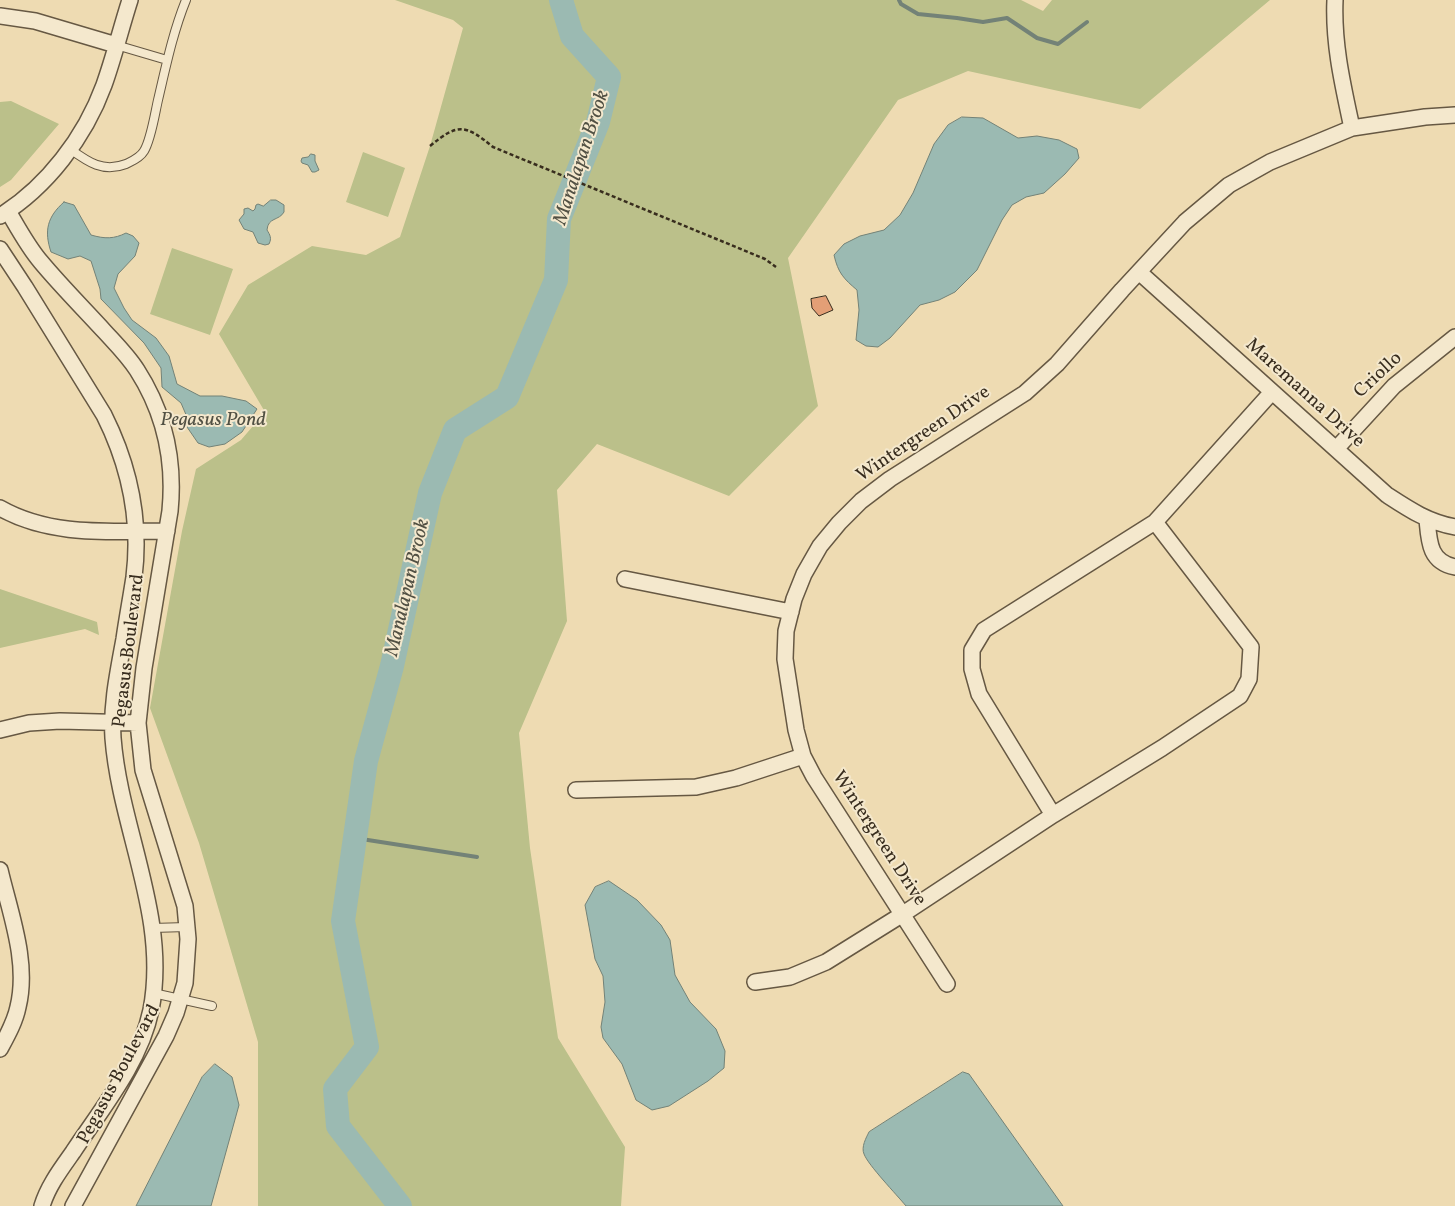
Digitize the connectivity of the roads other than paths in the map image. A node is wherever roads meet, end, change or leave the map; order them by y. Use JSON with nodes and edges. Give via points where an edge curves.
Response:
{"nodes":[{"id":1,"x":130,"y":0,"type":"edge"},
{"id":2,"x":186,"y":0,"type":"edge"},
{"id":3,"x":1335,"y":0,"type":"edge"},
{"id":4,"x":0,"y":16,"type":"edge"},
{"id":5,"x":116,"y":45,"type":"junction"},
{"id":6,"x":167,"y":60,"type":"junction"},
{"id":7,"x":1455,"y":115,"type":"edge"},
{"id":8,"x":1352,"y":128,"type":"junction"},
{"id":9,"x":70,"y":149,"type":"junction"},
{"id":10,"x":4,"y":214,"type":"edge"},
{"id":11,"x":0,"y":249,"type":"edge"},
{"id":12,"x":1139,"y":272,"type":"junction"},
{"id":13,"x":1455,"y":338,"type":"edge"},
{"id":14,"x":1272,"y":393,"type":"junction"},
{"id":15,"x":1336,"y":449,"type":"junction"},
{"id":16,"x":0,"y":508,"type":"edge"},
{"id":17,"x":1427,"y":519,"type":"junction"},
{"id":18,"x":1156,"y":522,"type":"junction"},
{"id":19,"x":1455,"y":527,"type":"edge"},
{"id":20,"x":135,"y":531,"type":"junction"},
{"id":21,"x":167,"y":531,"type":"junction"},
{"id":22,"x":1455,"y":567,"type":"edge"},
{"id":23,"x":625,"y":579,"type":"dead end"},
{"id":24,"x":791,"y":612,"type":"junction"},
{"id":25,"x":112,"y":722,"type":"junction"},
{"id":26,"x":138,"y":723,"type":"junction"},
{"id":27,"x":0,"y":730,"type":"edge"},
{"id":28,"x":802,"y":756,"type":"junction"},
{"id":29,"x":576,"y":790,"type":"dead end"},
{"id":30,"x":1053,"y":815,"type":"junction"},
{"id":31,"x":0,"y":870,"type":"edge"},
{"id":32,"x":903,"y":914,"type":"junction"},
{"id":33,"x":187,"y":927,"type":"junction"},
{"id":34,"x":152,"y":928,"type":"junction"},
{"id":35,"x":755,"y":982,"type":"dead end"},
{"id":36,"x":947,"y":984,"type":"dead end"},
{"id":37,"x":153,"y":993,"type":"junction"},
{"id":38,"x":181,"y":999,"type":"junction"},
{"id":39,"x":212,"y":1006,"type":"dead end"},
{"id":40,"x":0,"y":1050,"type":"edge"},
{"id":41,"x":42,"y":1206,"type":"edge"},
{"id":42,"x":73,"y":1206,"type":"edge"}],
"edges":[{"from":1,"to":5,"type":"street"},
{"from":2,"to":6,"type":"lane"},
{"from":3,"to":8,"type":"street","via":[[1336,46]]},
{"from":4,"to":5,"type":"street","via":[[34,21]]},
{"from":5,"to":6,"type":"lane"},
{"from":5,"to":9,"type":"street","via":[[92,113]]},
{"from":6,"to":9,"type":"lane","via":[[144,151],[119,167],[105,168],[94,165]]},
{"from":7,"to":8,"type":"street","name":"Wintergreen Drive"},
{"from":8,"to":12,"type":"street","name":"Wintergreen Drive","via":[[1270,162],[1229,185],[1185,222]]},
{"from":9,"to":10,"type":"street","via":[[45,179]]},
{"from":10,"to":21,"type":"street","name":"Pegasus Boulevard","via":[[40,260],[123,352],[150,394],[160,415],[169,453],[172,491]]},
{"from":11,"to":20,"type":"street","name":"Pegasus Boulevard","via":[[115,435],[130,486]]},
{"from":12,"to":14,"type":"street","name":"Maremanna Drive"},
{"from":12,"to":24,"type":"street","name":"Wintergreen Drive","via":[[1057,364],[1025,393],[861,501],[820,546],[804,574]]},
{"from":13,"to":15,"type":"street","name":"Criollo","via":[[1394,386]]},
{"from":14,"to":15,"type":"street","name":"Maremanna Drive"},
{"from":14,"to":18,"type":"street"},
{"from":15,"to":17,"type":"street","name":"Maremanna Drive","via":[[1387,495]]},
{"from":16,"to":20,"type":"street","via":[[51,528]]},
{"from":17,"to":19,"type":"street","name":"Maremanna Drive"},
{"from":17,"to":22,"type":"street","via":[[1434,555],[1446,565]]},
{"from":18,"to":30,"type":"street","via":[[984,630],[972,650],[972,669],[979,694]]},
{"from":18,"to":30,"type":"street","via":[[1251,647],[1249,679],[1240,696]]},
{"from":20,"to":21,"type":"street"},
{"from":20,"to":25,"type":"street","name":"Pegasus Boulevard","via":[[134,576]]},
{"from":21,"to":26,"type":"street","name":"Pegasus Boulevard"},
{"from":23,"to":24,"type":"street"},
{"from":24,"to":28,"type":"street","name":"Wintergreen Drive","via":[[786,631],[785,658]]},
{"from":25,"to":26,"type":"street"},
{"from":25,"to":27,"type":"street","via":[[60,720]]},
{"from":25,"to":34,"type":"street","name":"Pegasus Boulevard","via":[[118,774]]},
{"from":26,"to":33,"type":"street","name":"Pegasus Boulevard","via":[[143,770],[185,906]]},
{"from":28,"to":29,"type":"street","via":[[736,778],[696,787]]},
{"from":28,"to":32,"type":"street","name":"Wintergreen Drive"},
{"from":30,"to":32,"type":"street"},
{"from":31,"to":40,"type":"street","via":[[18,947],[21,988],[11,1029]]},
{"from":32,"to":35,"type":"street","via":[[826,962],[790,977]]},
{"from":32,"to":36,"type":"street","name":"Wintergreen Drive"},
{"from":33,"to":34,"type":"lane"},
{"from":33,"to":38,"type":"street","name":"Pegasus Boulevard","via":[[188,960]]},
{"from":34,"to":37,"type":"street","name":"Pegasus Boulevard"},
{"from":37,"to":38,"type":"lane"},
{"from":37,"to":41,"type":"street","name":"Pegasus Boulevard","via":[[144,1033],[124,1076],[55,1178]]},
{"from":38,"to":39,"type":"lane"},
{"from":38,"to":42,"type":"street","name":"Pegasus Boulevard","via":[[166,1036]]}]}
